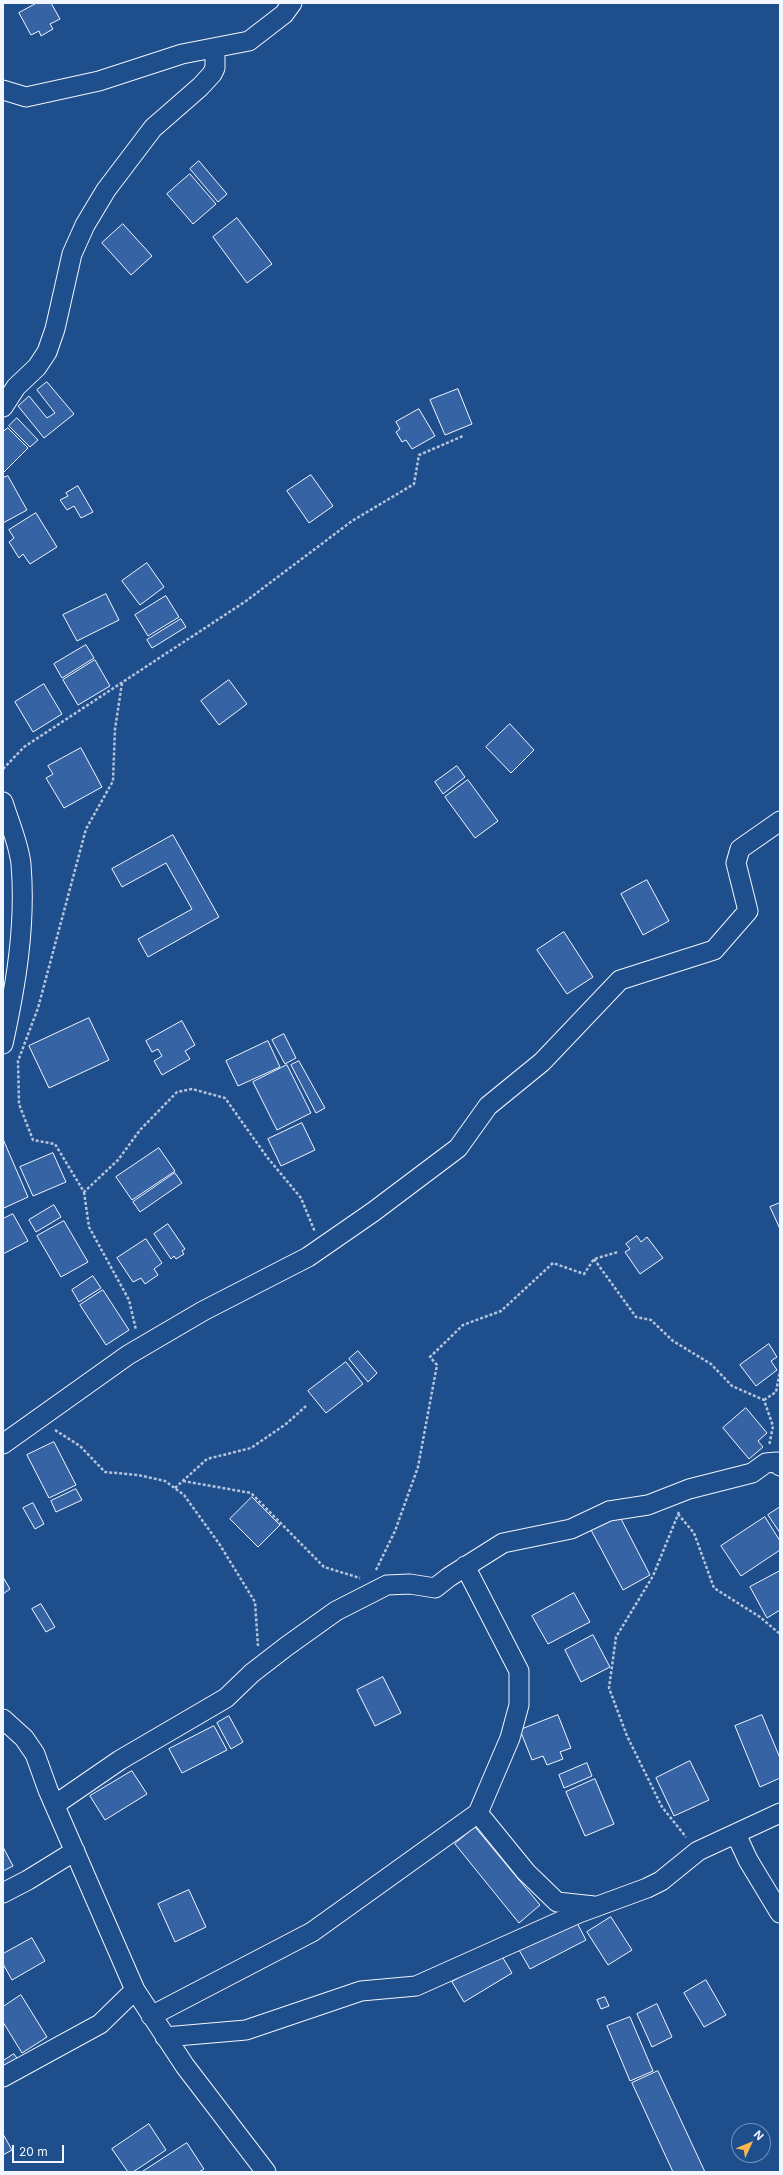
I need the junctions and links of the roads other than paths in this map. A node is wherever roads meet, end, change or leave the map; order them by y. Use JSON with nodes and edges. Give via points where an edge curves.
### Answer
{"nodes":[{"id":1,"x":292,"y":3,"type":"edge"},
{"id":2,"x":215,"y":48,"type":"junction"},
{"id":3,"x":3,"y":90,"type":"edge"},
{"id":4,"x":3,"y":407,"type":"edge"},
{"id":5,"x":3,"y":802,"type":"edge"},
{"id":6,"x":780,"y":821,"type":"edge"},
{"id":7,"x":3,"y":1044,"type":"edge"},
{"id":8,"x":3,"y":1444,"type":"edge"},
{"id":9,"x":773,"y":1465,"type":"edge"},
{"id":10,"x":465,"y":1566,"type":"junction"},
{"id":11,"x":3,"y":1719,"type":"edge"},
{"id":12,"x":56,"y":1804,"type":"junction"},
{"id":13,"x":478,"y":1813,"type":"junction"},
{"id":14,"x":780,"y":1813,"type":"edge"},
{"id":15,"x":736,"y":1834,"type":"junction"},
{"id":16,"x":75,"y":1851,"type":"junction"},
{"id":17,"x":3,"y":1893,"type":"edge"},
{"id":18,"x":597,"y":1906,"type":"junction"},
{"id":19,"x":780,"y":1913,"type":"edge"},
{"id":20,"x":135,"y":1990,"type":"junction"},
{"id":21,"x":151,"y":2016,"type":"junction"},
{"id":22,"x":165,"y":2037,"type":"junction"},
{"id":23,"x":3,"y":2077,"type":"edge"},
{"id":24,"x":266,"y":2172,"type":"edge"}],
"edges":[{"from":1,"to":2,"type":"street","via":[[284,14],[250,41]]},
{"from":2,"to":3,"type":"street","via":[[182,54],[99,81],[26,97]]},
{"from":2,"to":4,"type":"street","via":[[215,68],[212,74],[200,88],[153,128],[106,190],[85,225],[72,254],[55,330],[47,352],[37,367],[16,387]]},
{"from":5,"to":7,"type":"street","via":[[21,863],[21,908],[19,964]]},
{"from":6,"to":8,"type":"street","via":[[740,849],[736,863],[748,911],[714,950],[620,980],[542,1062],[488,1106],[458,1148],[373,1212],[308,1257],[203,1311],[140,1348]]},
{"from":9,"to":10,"type":"street","via":[[689,1489],[648,1505],[608,1511],[572,1529],[503,1543]]},
{"from":10,"to":12,"type":"street","via":[[435,1588],[410,1584],[378,1584],[287,1646],[226,1698],[120,1760]]},
{"from":10,"to":13,"type":"street","via":[[519,1671],[519,1705],[510,1738]]},
{"from":11,"to":12,"type":"street","via":[[24,1738],[35,1754]]},
{"from":12,"to":16,"type":"street"},
{"from":13,"to":18,"type":"street","via":[[526,1872],[557,1902]]},
{"from":13,"to":21,"type":"street","via":[[312,1932]]},
{"from":14,"to":15,"type":"street"},
{"from":15,"to":18,"type":"street","via":[[698,1851],[661,1881]]},
{"from":15,"to":19,"type":"street","via":[[748,1860]]},
{"from":16,"to":17,"type":"street"},
{"from":16,"to":20,"type":"street"},
{"from":18,"to":22,"type":"street","via":[[416,1986],[361,1991],[246,2030]]},
{"from":20,"to":21,"type":"street"},
{"from":20,"to":23,"type":"street","via":[[100,2024]]},
{"from":21,"to":22,"type":"street"},
{"from":22,"to":24,"type":"street"}]}
